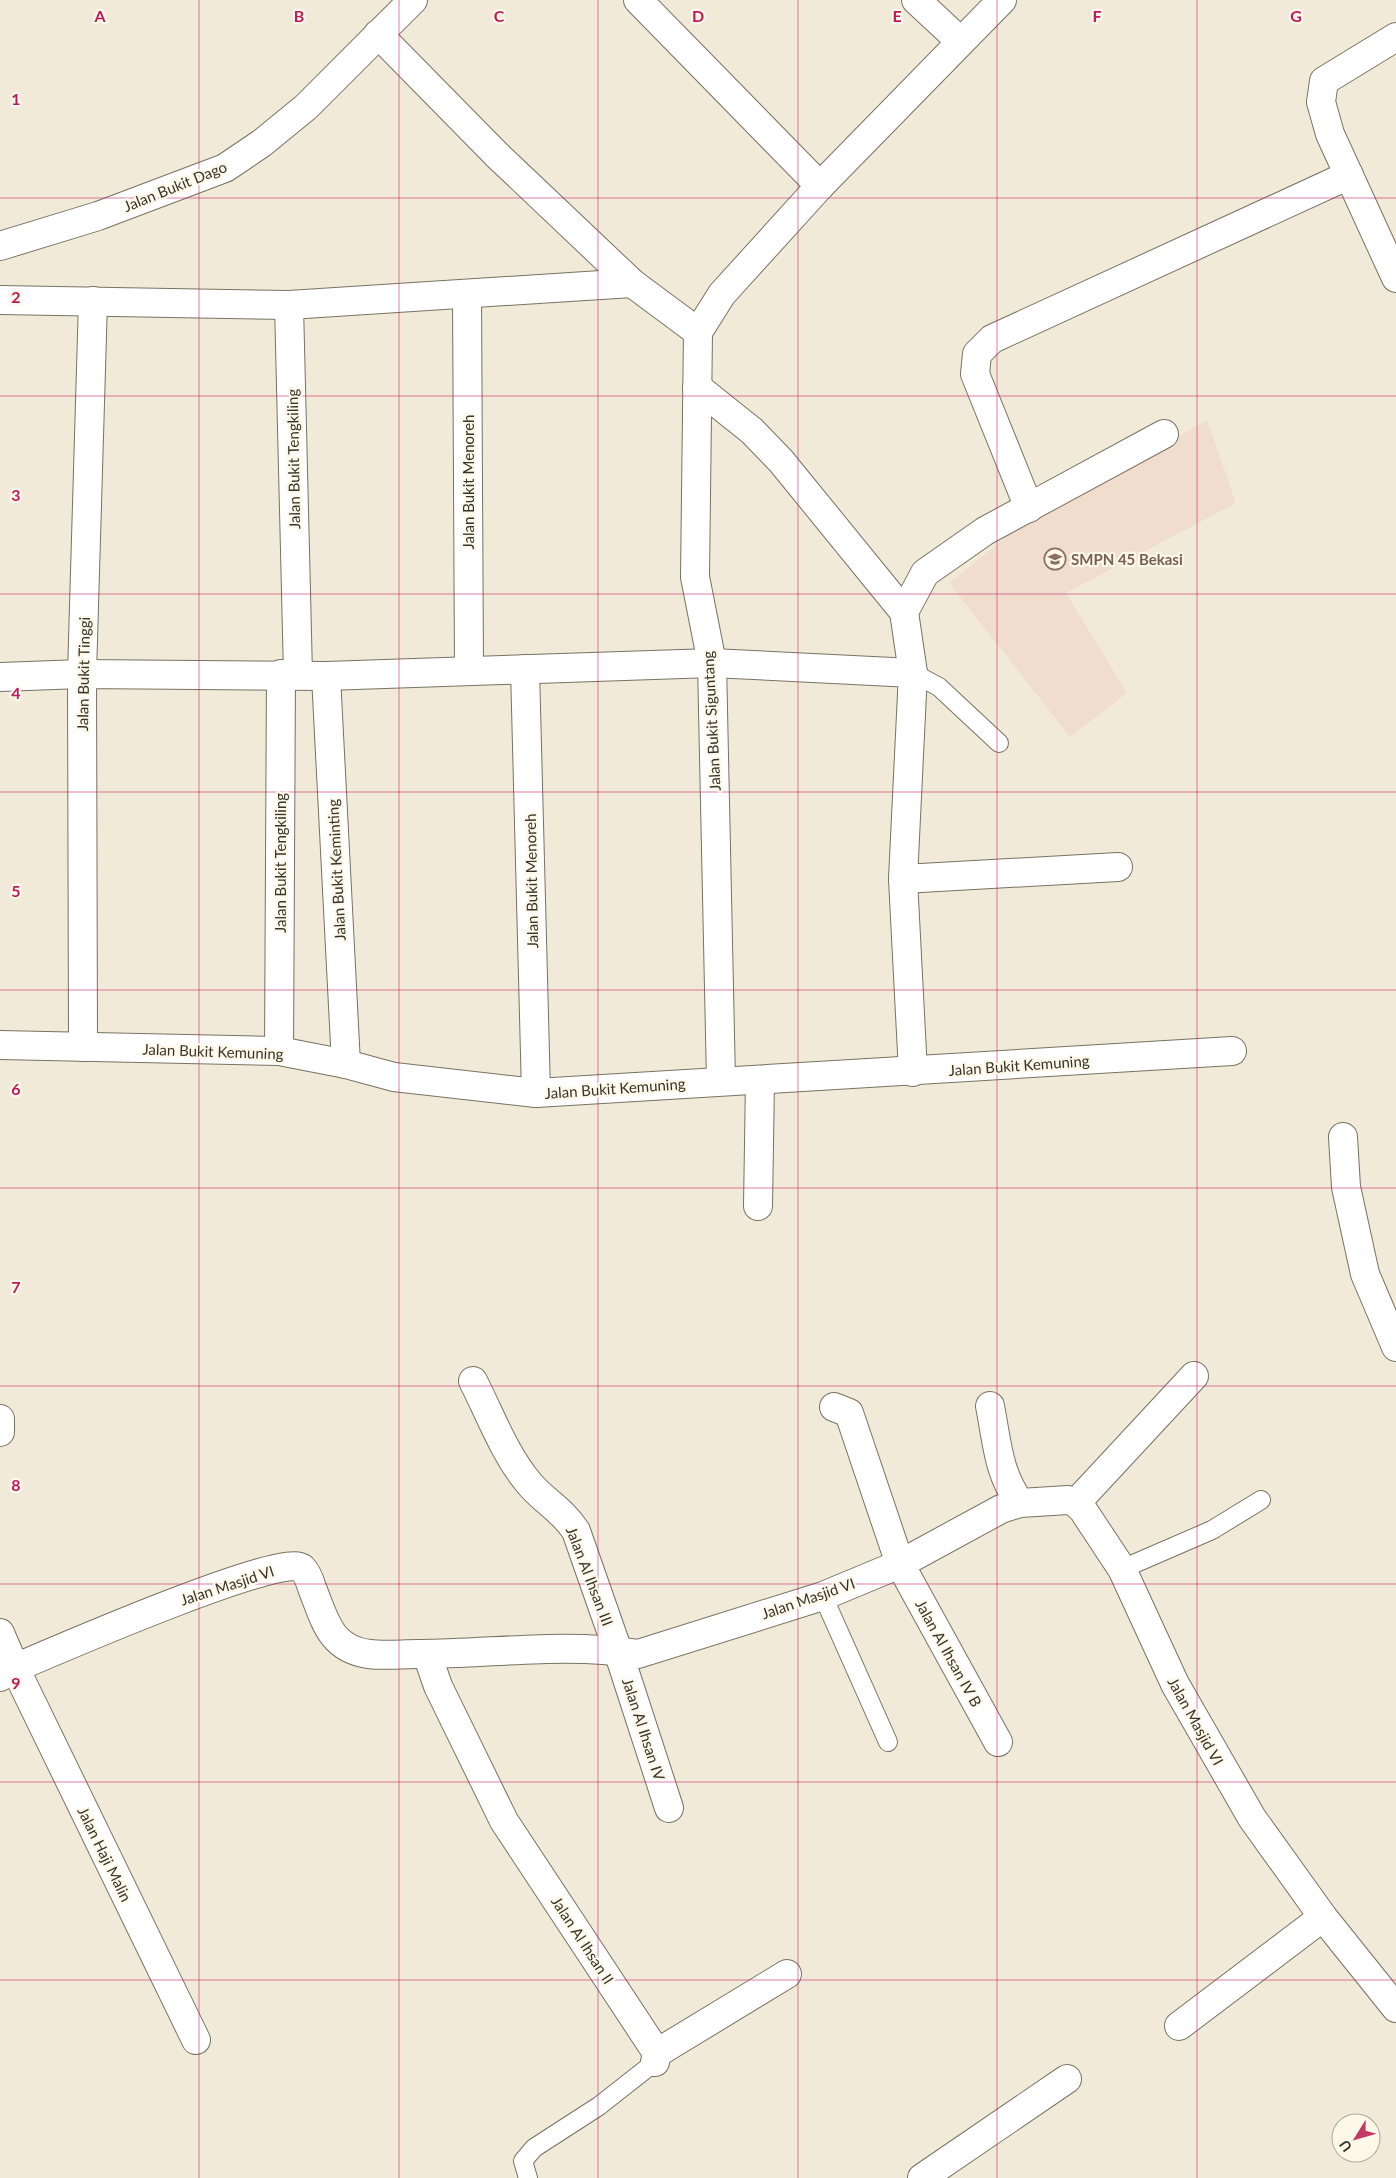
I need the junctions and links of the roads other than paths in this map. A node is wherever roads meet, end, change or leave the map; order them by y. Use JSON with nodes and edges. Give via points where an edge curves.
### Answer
{"nodes":[{"id":1,"x":414,"y":0,"type":"edge"},
{"id":2,"x":638,"y":0,"type":"edge"},
{"id":3,"x":916,"y":0,"type":"edge"},
{"id":4,"x":1002,"y":0,"type":"edge"},
{"id":5,"x":378,"y":34,"type":"junction"},
{"id":6,"x":1396,"y":37,"type":"edge"},
{"id":7,"x":960,"y":41,"type":"junction"},
{"id":8,"x":1349,"y":175,"type":"junction"},
{"id":9,"x":820,"y":186,"type":"junction"},
{"id":10,"x":0,"y":246,"type":"edge"},
{"id":11,"x":1396,"y":278,"type":"edge"},
{"id":12,"x":632,"y":283,"type":"junction"},
{"id":13,"x":467,"y":294,"type":"junction"},
{"id":14,"x":0,"y":300,"type":"edge"},
{"id":15,"x":93,"y":301,"type":"junction"},
{"id":16,"x":289,"y":305,"type":"junction"},
{"id":17,"x":698,"y":332,"type":"junction"},
{"id":18,"x":697,"y":388,"type":"junction"},
{"id":19,"x":1164,"y":434,"type":"dead end"},
{"id":20,"x":1029,"y":508,"type":"junction"},
{"id":21,"x":904,"y":612,"type":"junction"},
{"id":22,"x":712,"y":663,"type":"junction"},
{"id":23,"x":525,"y":669,"type":"junction"},
{"id":24,"x":469,"y":670,"type":"junction"},
{"id":25,"x":913,"y":673,"type":"junction"},
{"id":26,"x":82,"y":674,"type":"junction"},
{"id":27,"x":289,"y":674,"type":"junction"},
{"id":28,"x":326,"y":676,"type":"junction"},
{"id":29,"x":0,"y":677,"type":"edge"},
{"id":30,"x":999,"y":743,"type":"dead end"},
{"id":31,"x":1118,"y":867,"type":"dead end"},
{"id":32,"x":903,"y":879,"type":"junction"},
{"id":33,"x":0,"y":1045,"type":"edge"},
{"id":34,"x":83,"y":1047,"type":"junction"},
{"id":35,"x":1232,"y":1050,"type":"dead end"},
{"id":36,"x":280,"y":1051,"type":"junction"},
{"id":37,"x":346,"y":1064,"type":"junction"},
{"id":38,"x":913,"y":1072,"type":"junction"},
{"id":39,"x":721,"y":1081,"type":"junction"},
{"id":40,"x":760,"y":1081,"type":"junction"},
{"id":41,"x":536,"y":1093,"type":"junction"},
{"id":42,"x":1343,"y":1137,"type":"dead end"},
{"id":43,"x":758,"y":1206,"type":"dead end"},
{"id":44,"x":1396,"y":1346,"type":"edge"},
{"id":45,"x":1194,"y":1376,"type":"dead end"},
{"id":46,"x":473,"y":1381,"type":"dead end"},
{"id":47,"x":990,"y":1406,"type":"dead end"},
{"id":48,"x":834,"y":1407,"type":"dead end"},
{"id":49,"x":0,"y":1419,"type":"edge"},
{"id":50,"x":0,"y":1432,"type":"edge"},
{"id":51,"x":1261,"y":1500,"type":"dead end"},
{"id":52,"x":1020,"y":1503,"type":"junction"},
{"id":53,"x":1076,"y":1503,"type":"junction"},
{"id":54,"x":900,"y":1564,"type":"junction"},
{"id":55,"x":1122,"y":1569,"type":"junction"},
{"id":56,"x":823,"y":1596,"type":"junction"},
{"id":57,"x":0,"y":1634,"type":"edge"},
{"id":58,"x":618,"y":1651,"type":"junction"},
{"id":59,"x":427,"y":1654,"type":"junction"},
{"id":60,"x":7,"y":1672,"type":"edge"},
{"id":61,"x":888,"y":1742,"type":"dead end"},
{"id":62,"x":998,"y":1742,"type":"dead end"},
{"id":63,"x":669,"y":1808,"type":"dead end"},
{"id":64,"x":1323,"y":1917,"type":"junction"},
{"id":65,"x":787,"y":1974,"type":"dead end"},
{"id":66,"x":1396,"y":2008,"type":"edge"},
{"id":67,"x":1179,"y":2026,"type":"dead end"},
{"id":68,"x":196,"y":2040,"type":"dead end"},
{"id":69,"x":656,"y":2058,"type":"junction"},
{"id":70,"x":1068,"y":2079,"type":"dead end"},
{"id":71,"x":528,"y":2178,"type":"edge"},
{"id":72,"x":922,"y":2178,"type":"edge"}],
"edges":[{"from":1,"to":5,"type":"street","name":"Jalan Bukit Dago"},
{"from":2,"to":9,"type":"street"},
{"from":3,"to":7,"type":"street"},
{"from":4,"to":7,"type":"street"},
{"from":5,"to":10,"type":"street","name":"Jalan Bukit Dago","via":[[306,107],[225,168],[98,216]]},
{"from":5,"to":12,"type":"street","via":[[497,155]]},
{"from":6,"to":8,"type":"street","via":[[1324,81],[1320,102],[1330,134]]},
{"from":7,"to":9,"type":"street"},
{"from":8,"to":11,"type":"street"},
{"from":8,"to":20,"type":"street","via":[[992,339],[977,354],[975,374]]},
{"from":9,"to":17,"type":"street","via":[[722,294]]},
{"from":12,"to":13,"type":"street"},
{"from":12,"to":17,"type":"street"},
{"from":13,"to":16,"type":"street"},
{"from":13,"to":24,"type":"street","name":"Jalan Bukit Menoreh"},
{"from":14,"to":15,"type":"street"},
{"from":15,"to":16,"type":"street"},
{"from":15,"to":26,"type":"street","name":"Jalan Bukit Tinggi"},
{"from":16,"to":27,"type":"street","name":"Jalan Bukit Tengkiling"},
{"from":17,"to":18,"type":"street","name":"Jalan Bukit Siguntang"},
{"from":18,"to":21,"type":"street","via":[[752,431],[781,461]]},
{"from":18,"to":22,"type":"street","name":"Jalan Bukit Siguntang","via":[[695,577]]},
{"from":19,"to":20,"type":"street"},
{"from":20,"to":21,"type":"street","via":[[985,531],[925,573]]},
{"from":21,"to":25,"type":"street"},
{"from":22,"to":23,"type":"street"},
{"from":22,"to":25,"type":"street"},
{"from":22,"to":39,"type":"street","name":"Jalan Bukit Siguntang"},
{"from":23,"to":24,"type":"street"},
{"from":23,"to":41,"type":"street","name":"Jalan Bukit Menoreh"},
{"from":24,"to":28,"type":"street"},
{"from":25,"to":30,"type":"lane","via":[[939,687]]},
{"from":25,"to":32,"type":"street"},
{"from":26,"to":27,"type":"street"},
{"from":26,"to":29,"type":"street"},
{"from":26,"to":34,"type":"street","name":"Jalan Bukit Tinggi"},
{"from":27,"to":28,"type":"street"},
{"from":27,"to":36,"type":"street","name":"Jalan Bukit Tengkiling"},
{"from":28,"to":37,"type":"street","name":"Jalan Bukit Keminting"},
{"from":31,"to":32,"type":"street"},
{"from":32,"to":38,"type":"street"},
{"from":33,"to":34,"type":"street","name":"Jalan Bukit Kemuning"},
{"from":34,"to":36,"type":"street","name":"Jalan Bukit Kemuning"},
{"from":35,"to":38,"type":"street","name":"Jalan Bukit Kemuning"},
{"from":36,"to":37,"type":"street","name":"Jalan Bukit Kemuning"},
{"from":37,"to":41,"type":"street","name":"Jalan Bukit Kemuning","via":[[394,1077]]},
{"from":38,"to":40,"type":"street","name":"Jalan Bukit Kemuning"},
{"from":39,"to":40,"type":"street","name":"Jalan Bukit Kemuning"},
{"from":39,"to":41,"type":"street","name":"Jalan Bukit Kemuning"},
{"from":40,"to":43,"type":"street"},
{"from":42,"to":44,"type":"street","via":[[1346,1187],[1365,1274]]},
{"from":45,"to":53,"type":"street"},
{"from":46,"to":58,"type":"street","name":"Jalan Al Ihsan III","via":[[528,1483],[564,1514],[576,1531]]},
{"from":47,"to":52,"type":"street","via":[[1003,1471],[1008,1486]]},
{"from":48,"to":54,"type":"street","name":"Jalan Al Ihsan IV B","via":[[849,1413]]},
{"from":49,"to":50,"type":"street"},
{"from":51,"to":55,"type":"lane","via":[[1212,1530]]},
{"from":52,"to":53,"type":"street","name":"Jalan Masjid VI","via":[[1068,1500]]},
{"from":52,"to":54,"type":"street","name":"Jalan Masjid VI","via":[[1001,1509]]},
{"from":53,"to":55,"type":"street","name":"Jalan Masjid VI"},
{"from":54,"to":56,"type":"street","name":"Jalan Masjid VI"},
{"from":54,"to":62,"type":"street","name":"Jalan Al Ihsan IV B"},
{"from":55,"to":64,"type":"street","name":"Jalan Masjid VI","via":[[1174,1684],[1207,1744],[1252,1818]]},
{"from":56,"to":58,"type":"street","name":"Jalan Masjid VI","via":[[638,1654]]},
{"from":56,"to":61,"type":"lane"},
{"from":57,"to":60,"type":"street","name":"Jalan Haji Malin"},
{"from":58,"to":59,"type":"street","name":"Jalan Masjid VI"},
{"from":58,"to":63,"type":"street","name":"Jalan Al Ihsan IV"},
{"from":59,"to":60,"type":"street","name":"Jalan Masjid VI","via":[[371,1654],[351,1650],[336,1640],[326,1625],[308,1576],[303,1568],[294,1565],[258,1572],[176,1602]]},
{"from":59,"to":69,"type":"street","name":"Jalan Al Ihsan II","via":[[438,1686],[504,1821]]},
{"from":60,"to":68,"type":"street","name":"Jalan Haji Malin"},
{"from":64,"to":66,"type":"street","name":"Jalan Masjid VI"},
{"from":64,"to":67,"type":"street"},
{"from":65,"to":69,"type":"street"},
{"from":69,"to":71,"type":"lane","via":[[598,2106],[534,2148],[523,2161]]},
{"from":70,"to":72,"type":"street"}]}
